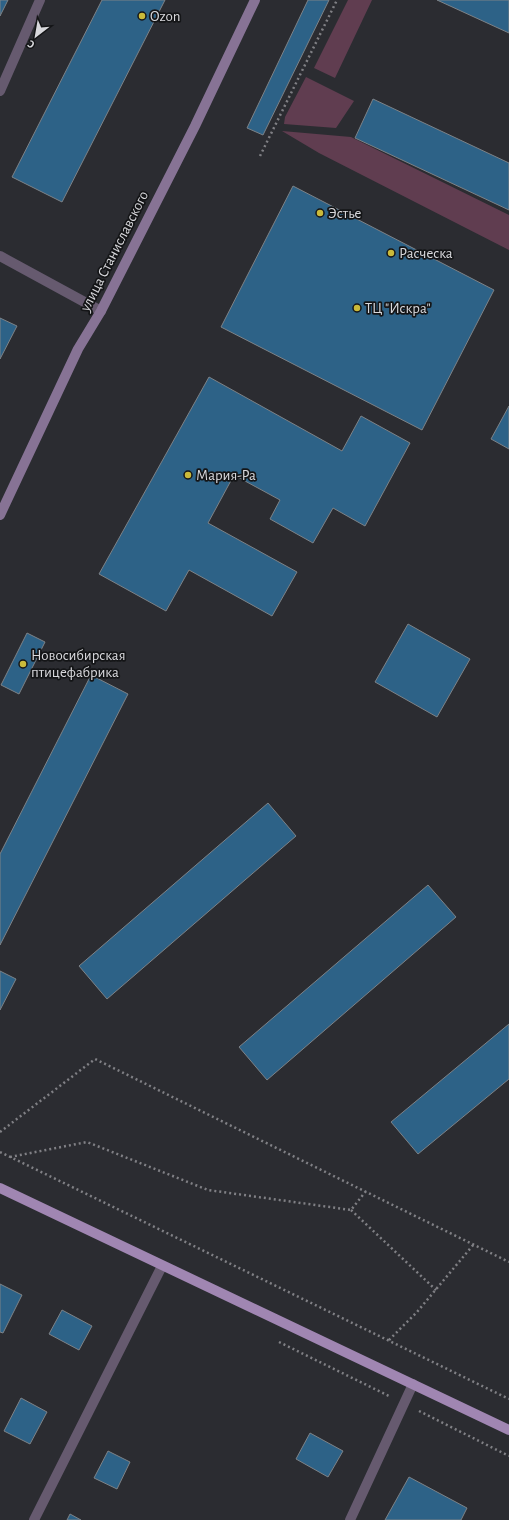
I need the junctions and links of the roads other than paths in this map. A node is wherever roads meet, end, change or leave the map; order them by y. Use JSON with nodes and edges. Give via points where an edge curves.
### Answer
{"nodes":[{"id":1,"x":40,"y":0,"type":"edge"},
{"id":2,"x":255,"y":0,"type":"edge"},
{"id":3,"x":0,"y":91,"type":"edge"},
{"id":4,"x":0,"y":256,"type":"edge"},
{"id":5,"x":101,"y":311,"type":"junction"},
{"id":6,"x":0,"y":515,"type":"edge"},
{"id":7,"x":0,"y":1188,"type":"edge"},
{"id":8,"x":162,"y":1266,"type":"junction"},
{"id":9,"x":414,"y":1384,"type":"junction"},
{"id":10,"x":509,"y":1430,"type":"edge"},
{"id":11,"x":34,"y":1520,"type":"edge"},
{"id":12,"x":350,"y":1520,"type":"edge"}],
"edges":[{"from":1,"to":3,"type":"street"},
{"from":2,"to":5,"type":"street","name":"улица Станиславского","via":[[195,126]]},
{"from":4,"to":5,"type":"street"},
{"from":5,"to":6,"type":"street","name":"улица Станиславского","via":[[78,349]]},
{"from":7,"to":8,"type":"main road"},
{"from":8,"to":9,"type":"main road"},
{"from":8,"to":11,"type":"street"},
{"from":9,"to":10,"type":"main road"},
{"from":9,"to":12,"type":"street"}]}
